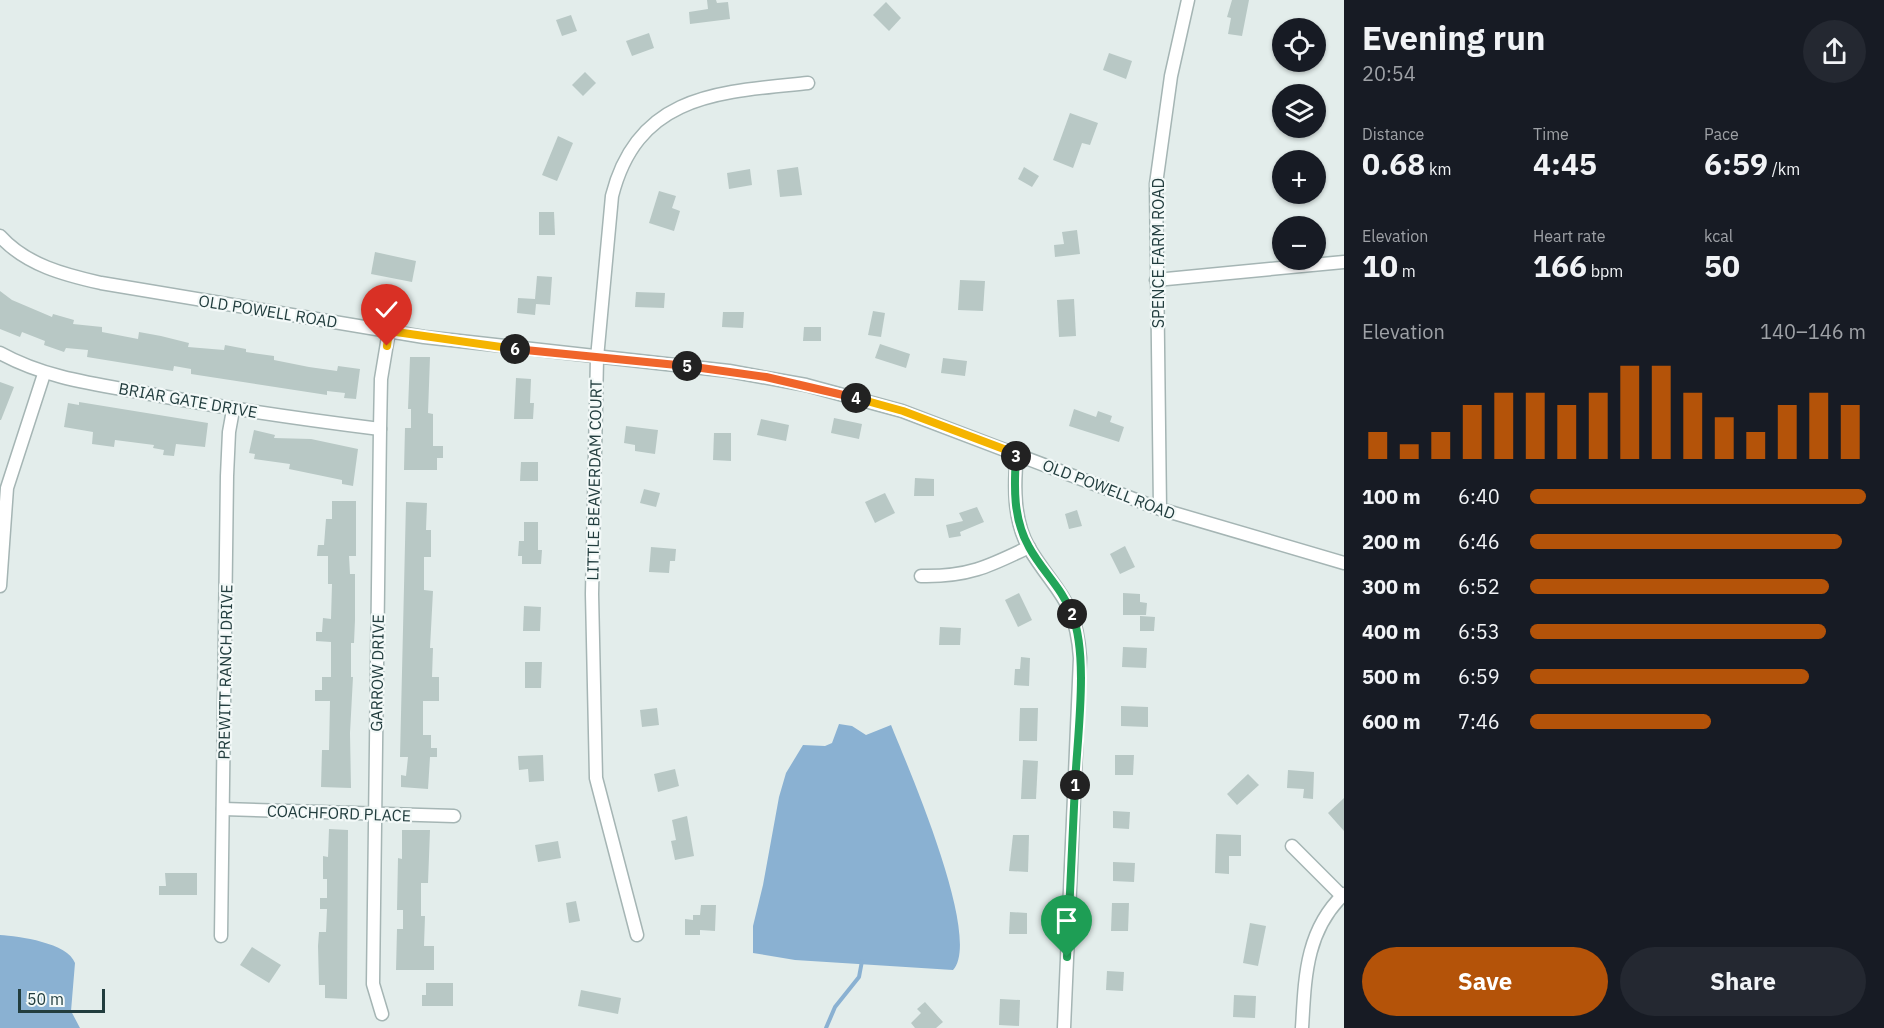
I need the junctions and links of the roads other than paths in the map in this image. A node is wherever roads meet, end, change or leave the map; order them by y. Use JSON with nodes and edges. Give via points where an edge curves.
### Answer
{"nodes":[{"id":1,"x":1188,"y":0,"type":"edge"},
{"id":2,"x":808,"y":83,"type":"dead end"},
{"id":3,"x":0,"y":236,"type":"edge"},
{"id":4,"x":1344,"y":262,"type":"edge"},
{"id":5,"x":1156,"y":280,"type":"junction"},
{"id":6,"x":389,"y":331,"type":"junction"},
{"id":7,"x":0,"y":353,"type":"edge"},
{"id":8,"x":597,"y":358,"type":"junction"},
{"id":9,"x":44,"y":374,"type":"junction"},
{"id":10,"x":233,"y":410,"type":"junction"},
{"id":11,"x":380,"y":429,"type":"junction"},
{"id":12,"x":1017,"y":454,"type":"junction"},
{"id":13,"x":1160,"y":509,"type":"junction"},
{"id":14,"x":1029,"y":547,"type":"junction"},
{"id":15,"x":1344,"y":563,"type":"edge"},
{"id":16,"x":921,"y":576,"type":"dead end"},
{"id":17,"x":0,"y":586,"type":"edge"},
{"id":18,"x":223,"y":809,"type":"junction"},
{"id":19,"x":376,"y":814,"type":"junction"},
{"id":20,"x":454,"y":816,"type":"dead end"},
{"id":21,"x":1292,"y":846,"type":"dead end"},
{"id":22,"x":1343,"y":895,"type":"edge"},
{"id":23,"x":637,"y":935,"type":"dead end"},
{"id":24,"x":220,"y":936,"type":"dead end"},
{"id":25,"x":382,"y":1014,"type":"dead end"},
{"id":26,"x":1064,"y":1028,"type":"edge"},
{"id":27,"x":1302,"y":1028,"type":"edge"}],
"edges":[{"from":1,"to":5,"type":"street","name":"SPENCE FARM ROAD","via":[[1156,184]]},
{"from":2,"to":8,"type":"street","name":"LITTLE BEAVERDAM COURT","via":[[704,97],[682,104],[648,130],[631,151],[617,174],[612,196]]},
{"from":3,"to":6,"type":"street","name":"OLD POWELL ROAD","via":[[33,261],[72,276]]},
{"from":4,"to":5,"type":"street"},
{"from":5,"to":13,"type":"street","name":"SPENCE FARM ROAD"},
{"from":6,"to":8,"type":"street","name":"OLD POWELL ROAD"},
{"from":6,"to":11,"type":"street","name":"GARROW DRIVE","via":[[381,379]]},
{"from":7,"to":9,"type":"street","name":"BRIAR GATE DRIVE"},
{"from":8,"to":12,"type":"street","name":"OLD POWELL ROAD","via":[[729,371],[806,385],[903,411]]},
{"from":8,"to":23,"type":"street","name":"LITTLE BEAVERDAM COURT","via":[[592,594],[596,778]]},
{"from":9,"to":10,"type":"street","name":"BRIAR GATE DRIVE"},
{"from":9,"to":17,"type":"street","via":[[7,488]]},
{"from":10,"to":11,"type":"street","name":"BRIAR GATE DRIVE"},
{"from":10,"to":18,"type":"street","name":"PREWITT RANCH DRIVE","via":[[227,476]]},
{"from":11,"to":19,"type":"street","name":"GARROW DRIVE"},
{"from":12,"to":13,"type":"street","name":"OLD POWELL ROAD"},
{"from":12,"to":14,"type":"street","via":[[1016,502]]},
{"from":13,"to":15,"type":"street","name":"OLD POWELL ROAD"},
{"from":14,"to":16,"type":"street","via":[[981,570],[949,577]]},
{"from":14,"to":26,"type":"street","via":[[1066,598],[1079,641]]},
{"from":18,"to":19,"type":"street","name":"COACHFORD PLACE"},
{"from":18,"to":24,"type":"street","name":"PREWITT RANCH DRIVE"},
{"from":19,"to":20,"type":"street","name":"COACHFORD PLACE"},
{"from":19,"to":25,"type":"street","name":"GARROW DRIVE","via":[[373,984]]},
{"from":21,"to":22,"type":"street"},
{"from":22,"to":27,"type":"street","via":[[1320,925],[1308,954]]}]}
